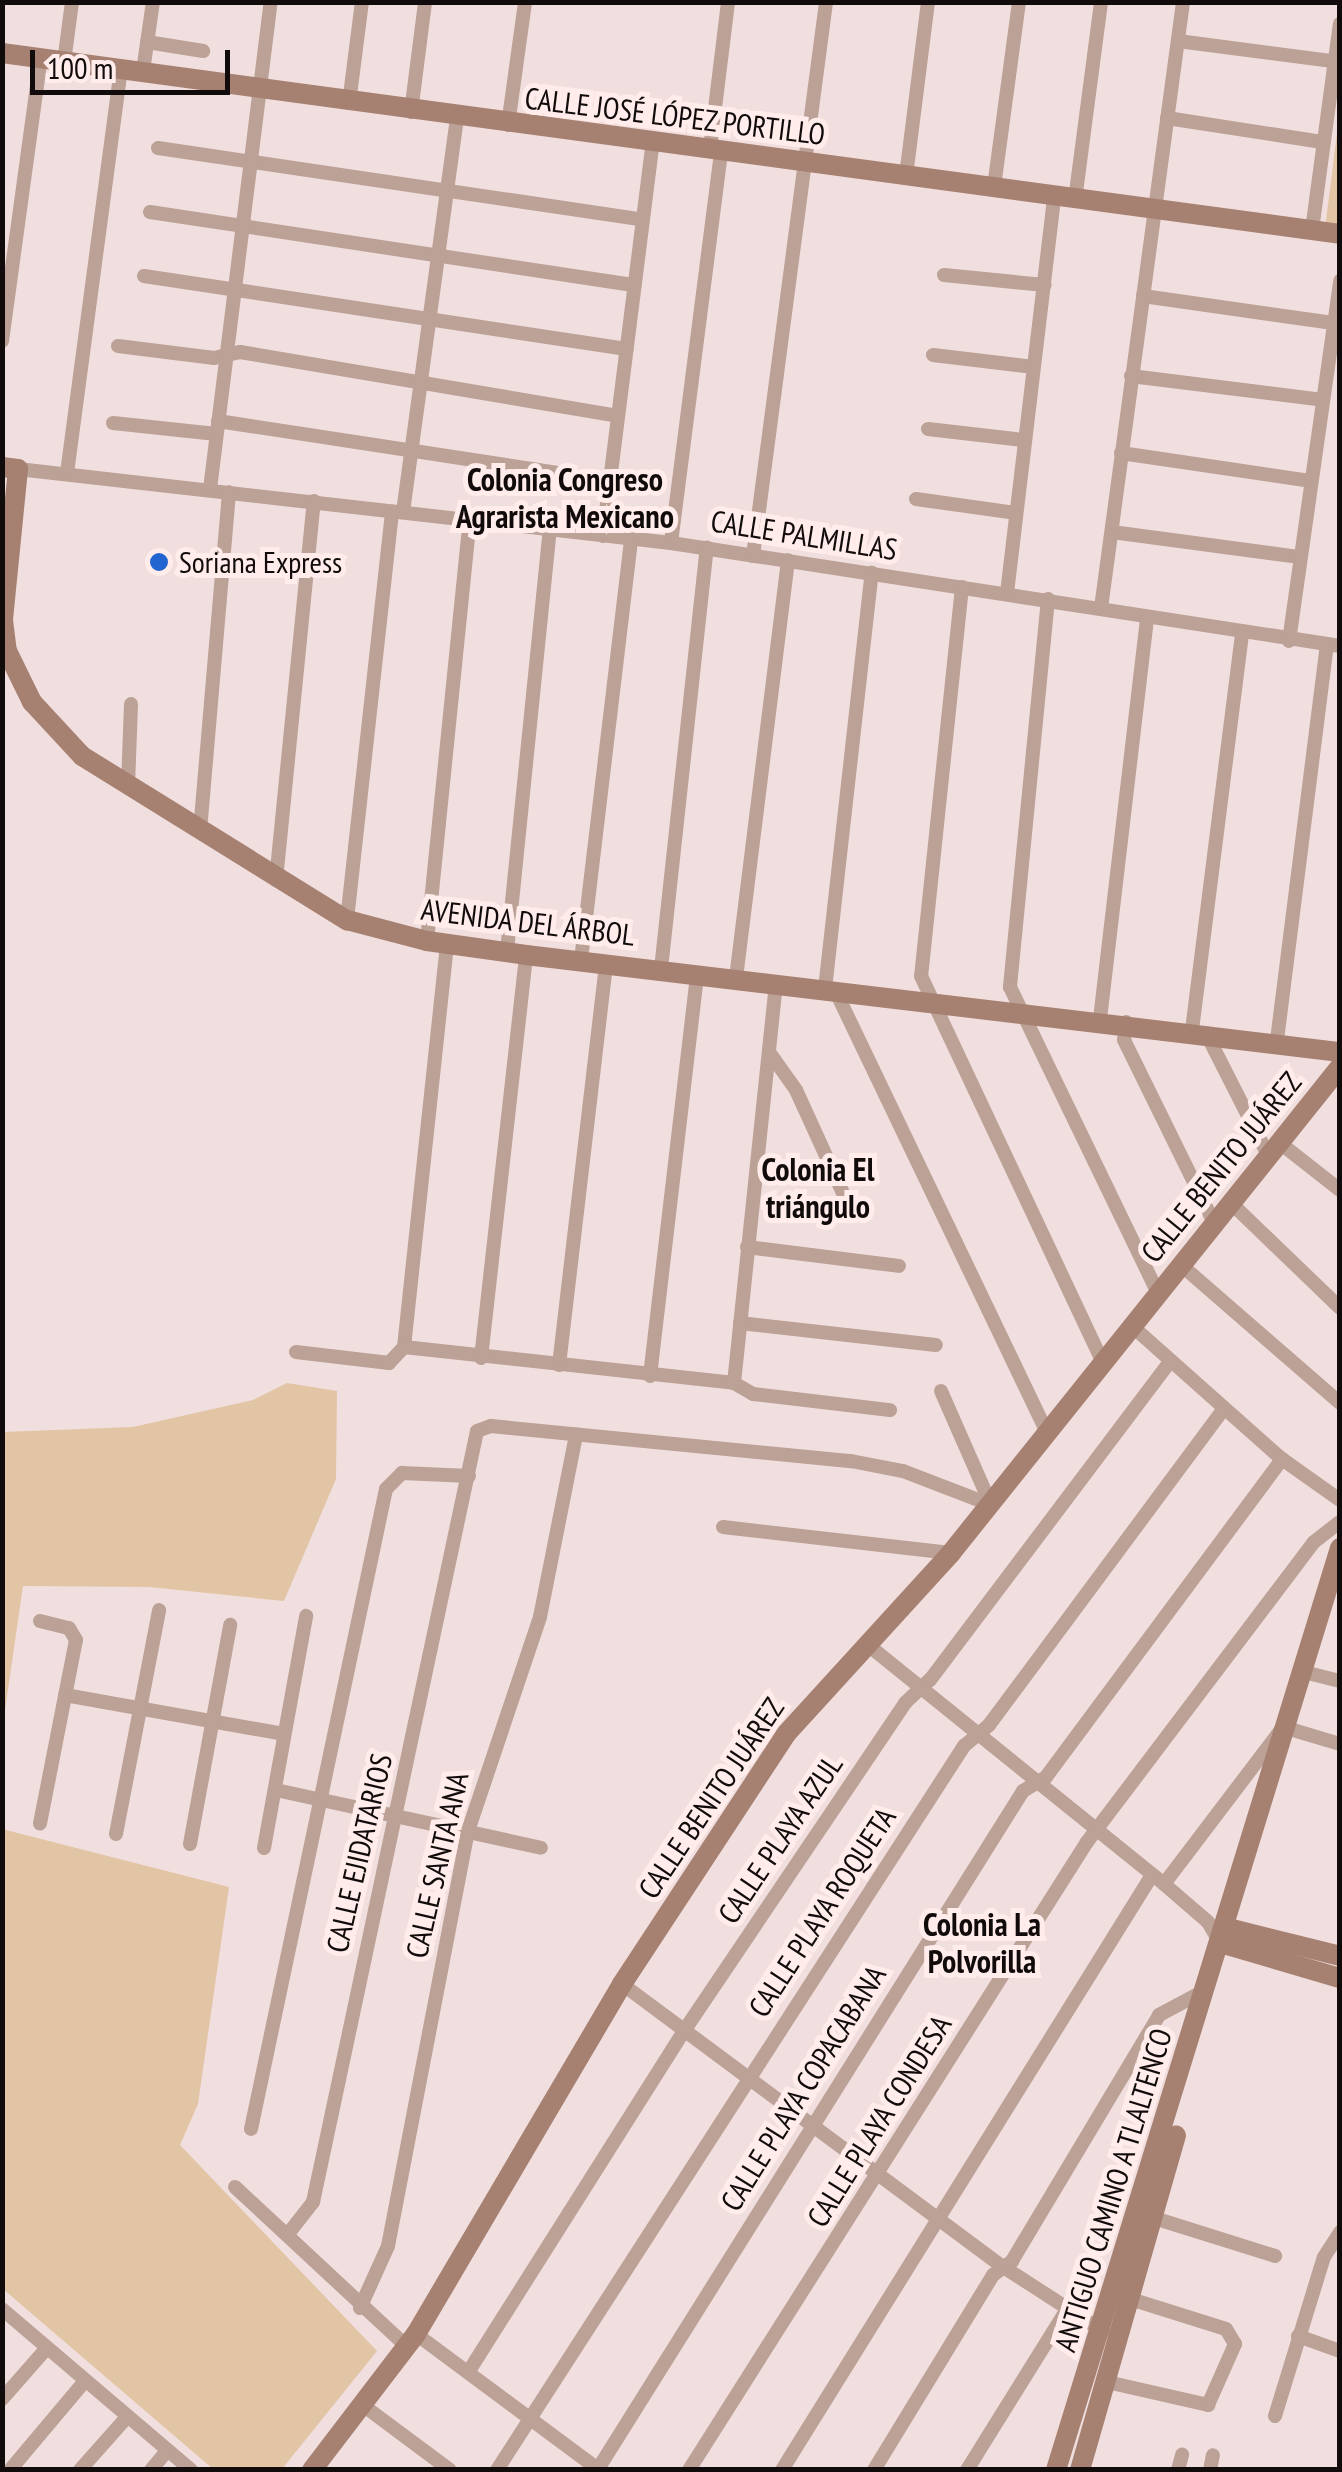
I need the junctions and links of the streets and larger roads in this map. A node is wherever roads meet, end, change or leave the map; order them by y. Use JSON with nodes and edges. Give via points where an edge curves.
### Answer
{"nodes":[{"id":1,"x":72,"y":2,"type":"edge"},
{"id":2,"x":153,"y":2,"type":"edge"},
{"id":3,"x":271,"y":2,"type":"edge"},
{"id":4,"x":362,"y":2,"type":"edge"},
{"id":5,"x":425,"y":2,"type":"edge"},
{"id":6,"x":525,"y":2,"type":"edge"},
{"id":7,"x":728,"y":2,"type":"edge"},
{"id":8,"x":826,"y":2,"type":"edge"},
{"id":9,"x":928,"y":2,"type":"edge"},
{"id":10,"x":1019,"y":2,"type":"edge"},
{"id":11,"x":1100,"y":2,"type":"edge"},
{"id":12,"x":1183,"y":2,"type":"edge"},
{"id":13,"x":1340,"y":24,"type":"edge"},
{"id":14,"x":1178,"y":40,"type":"junction"},
{"id":15,"x":148,"y":42,"type":"junction"},
{"id":16,"x":203,"y":51,"type":"dead end"},
{"id":17,"x":2,"y":53,"type":"edge"},
{"id":18,"x":41,"y":58,"type":"junction"},
{"id":19,"x":1334,"y":61,"type":"junction"},
{"id":20,"x":64,"y":62,"type":"junction"},
{"id":21,"x":120,"y":69,"type":"junction"},
{"id":22,"x":144,"y":71,"type":"junction"},
{"id":23,"x":260,"y":90,"type":"junction"},
{"id":24,"x":348,"y":103,"type":"junction"},
{"id":25,"x":411,"y":112,"type":"junction"},
{"id":26,"x":457,"y":118,"type":"junction"},
{"id":27,"x":1167,"y":118,"type":"junction"},
{"id":28,"x":508,"y":125,"type":"junction"},
{"id":29,"x":653,"y":142,"type":"junction"},
{"id":30,"x":1322,"y":142,"type":"junction"},
{"id":31,"x":158,"y":148,"type":"dead end"},
{"id":32,"x":715,"y":150,"type":"junction"},
{"id":33,"x":249,"y":160,"type":"junction"},
{"id":34,"x":804,"y":163,"type":"junction"},
{"id":35,"x":906,"y":176,"type":"junction"},
{"id":36,"x":994,"y":187,"type":"junction"},
{"id":37,"x":448,"y":194,"type":"junction"},
{"id":38,"x":1064,"y":198,"type":"junction"},
{"id":39,"x":1152,"y":211,"type":"junction"},
{"id":40,"x":150,"y":212,"type":"dead end"},
{"id":41,"x":643,"y":220,"type":"junction"},
{"id":42,"x":239,"y":225,"type":"junction"},
{"id":43,"x":1312,"y":230,"type":"junction"},
{"id":44,"x":1340,"y":234,"type":"edge"},
{"id":45,"x":440,"y":258,"type":"junction"},
{"id":46,"x":7,"y":263,"type":"edge"},
{"id":47,"x":944,"y":275,"type":"dead end"},
{"id":48,"x":144,"y":276,"type":"dead end"},
{"id":49,"x":1340,"y":281,"type":"edge"},
{"id":50,"x":1045,"y":285,"type":"junction"},
{"id":51,"x":635,"y":286,"type":"junction"},
{"id":52,"x":234,"y":288,"type":"junction"},
{"id":53,"x":1144,"y":296,"type":"junction"},
{"id":54,"x":430,"y":318,"type":"junction"},
{"id":55,"x":1333,"y":323,"type":"junction"},
{"id":56,"x":3,"y":332,"type":"edge"},
{"id":57,"x":2,"y":341,"type":"edge"},
{"id":58,"x":118,"y":346,"type":"dead end"},
{"id":59,"x":627,"y":349,"type":"junction"},
{"id":60,"x":226,"y":355,"type":"junction"},
{"id":61,"x":932,"y":355,"type":"dead end"},
{"id":62,"x":1032,"y":367,"type":"junction"},
{"id":63,"x":1131,"y":376,"type":"junction"},
{"id":64,"x":421,"y":386,"type":"junction"},
{"id":65,"x":1323,"y":400,"type":"junction"},
{"id":66,"x":618,"y":416,"type":"junction"},
{"id":67,"x":113,"y":423,"type":"dead end"},
{"id":68,"x":217,"y":428,"type":"junction"},
{"id":69,"x":928,"y":429,"type":"dead end"},
{"id":70,"x":1023,"y":440,"type":"junction"},
{"id":71,"x":412,"y":449,"type":"junction"},
{"id":72,"x":1121,"y":453,"type":"junction"},
{"id":73,"x":10,"y":468,"type":"edge"},
{"id":74,"x":67,"y":472,"type":"junction"},
{"id":75,"x":610,"y":481,"type":"junction"},
{"id":76,"x":1310,"y":481,"type":"junction"},
{"id":77,"x":210,"y":490,"type":"junction"},
{"id":78,"x":229,"y":492,"type":"junction"},
{"id":79,"x":916,"y":499,"type":"dead end"},
{"id":80,"x":314,"y":501,"type":"junction"},
{"id":81,"x":397,"y":512,"type":"junction"},
{"id":82,"x":1015,"y":513,"type":"junction"},
{"id":83,"x":470,"y":521,"type":"junction"},
{"id":84,"x":550,"y":530,"type":"junction"},
{"id":85,"x":1112,"y":532,"type":"junction"},
{"id":86,"x":603,"y":536,"type":"junction"},
{"id":87,"x":631,"y":538,"type":"junction"},
{"id":88,"x":672,"y":543,"type":"junction"},
{"id":89,"x":707,"y":548,"type":"junction"},
{"id":90,"x":753,"y":556,"type":"junction"},
{"id":91,"x":1300,"y":557,"type":"junction"},
{"id":92,"x":788,"y":560,"type":"junction"},
{"id":93,"x":872,"y":573,"type":"junction"},
{"id":94,"x":962,"y":587,"type":"junction"},
{"id":95,"x":1007,"y":594,"type":"junction"},
{"id":96,"x":1048,"y":599,"type":"junction"},
{"id":97,"x":1101,"y":608,"type":"junction"},
{"id":98,"x":1147,"y":618,"type":"junction"},
{"id":99,"x":1242,"y":632,"type":"junction"},
{"id":100,"x":1290,"y":641,"type":"junction"},
{"id":101,"x":1333,"y":646,"type":"edge"},
{"id":102,"x":132,"y":704,"type":"dead end"},
{"id":103,"x":128,"y":786,"type":"junction"},
{"id":104,"x":200,"y":831,"type":"junction"},
{"id":105,"x":276,"y":880,"type":"junction"},
{"id":106,"x":348,"y":920,"type":"junction"},
{"id":107,"x":437,"y":942,"type":"junction"},
{"id":108,"x":517,"y":953,"type":"junction"},
{"id":109,"x":581,"y":960,"type":"junction"},
{"id":110,"x":606,"y":964,"type":"junction"},
{"id":111,"x":661,"y":969,"type":"junction"},
{"id":112,"x":698,"y":974,"type":"junction"},
{"id":113,"x":736,"y":978,"type":"junction"},
{"id":114,"x":776,"y":984,"type":"junction"},
{"id":115,"x":830,"y":990,"type":"junction"},
{"id":116,"x":928,"y":1000,"type":"junction"},
{"id":117,"x":1018,"y":1011,"type":"junction"},
{"id":118,"x":1100,"y":1019,"type":"junction"},
{"id":119,"x":1126,"y":1022,"type":"junction"},
{"id":120,"x":1199,"y":1031,"type":"junction"},
{"id":121,"x":1277,"y":1040,"type":"junction"},
{"id":122,"x":770,"y":1052,"type":"junction"},
{"id":123,"x":1340,"y":1052,"type":"edge"},
{"id":124,"x":1338,"y":1072,"type":"edge"},
{"id":125,"x":1274,"y":1149,"type":"junction"},
{"id":126,"x":1340,"y":1190,"type":"edge"},
{"id":127,"x":1230,"y":1202,"type":"junction"},
{"id":128,"x":853,"y":1214,"type":"dead end"},
{"id":129,"x":1213,"y":1221,"type":"junction"},
{"id":130,"x":747,"y":1247,"type":"junction"},
{"id":131,"x":1180,"y":1264,"type":"junction"},
{"id":132,"x":900,"y":1266,"type":"dead end"},
{"id":133,"x":1158,"y":1292,"type":"junction"},
{"id":134,"x":1340,"y":1308,"type":"edge"},
{"id":135,"x":740,"y":1323,"type":"junction"},
{"id":136,"x":1132,"y":1326,"type":"junction"},
{"id":137,"x":936,"y":1345,"type":"dead end"},
{"id":138,"x":404,"y":1347,"type":"junction"},
{"id":139,"x":296,"y":1352,"type":"dead end"},
{"id":140,"x":481,"y":1358,"type":"junction"},
{"id":141,"x":1170,"y":1361,"type":"junction"},
{"id":142,"x":1103,"y":1362,"type":"junction"},
{"id":143,"x":559,"y":1365,"type":"junction"},
{"id":144,"x":650,"y":1376,"type":"junction"},
{"id":145,"x":734,"y":1383,"type":"junction"},
{"id":146,"x":941,"y":1391,"type":"dead end"},
{"id":147,"x":1340,"y":1404,"type":"edge"},
{"id":148,"x":1224,"y":1408,"type":"junction"},
{"id":149,"x":890,"y":1410,"type":"dead end"},
{"id":150,"x":1048,"y":1434,"type":"junction"},
{"id":151,"x":576,"y":1435,"type":"junction"},
{"id":152,"x":1282,"y":1459,"type":"junction"},
{"id":153,"x":470,"y":1476,"type":"junction"},
{"id":154,"x":1340,"y":1500,"type":"edge"},
{"id":155,"x":991,"y":1505,"type":"junction"},
{"id":156,"x":1340,"y":1522,"type":"edge"},
{"id":157,"x":722,"y":1528,"type":"dead end"},
{"id":158,"x":1340,"y":1548,"type":"edge"},
{"id":159,"x":951,"y":1554,"type":"junction"},
{"id":160,"x":1333,"y":1594,"type":"edge"},
{"id":161,"x":159,"y":1610,"type":"dead end"},
{"id":162,"x":306,"y":1616,"type":"dead end"},
{"id":163,"x":40,"y":1620,"type":"dead end"},
{"id":164,"x":230,"y":1625,"type":"dead end"},
{"id":165,"x":868,"y":1645,"type":"junction"},
{"id":166,"x":1300,"y":1670,"type":"junction"},
{"id":167,"x":1340,"y":1681,"type":"edge"},
{"id":168,"x":919,"y":1690,"type":"junction"},
{"id":169,"x":65,"y":1696,"type":"junction"},
{"id":170,"x":137,"y":1707,"type":"junction"},
{"id":171,"x":214,"y":1722,"type":"junction"},
{"id":172,"x":1283,"y":1727,"type":"junction"},
{"id":173,"x":284,"y":1734,"type":"junction"},
{"id":174,"x":974,"y":1734,"type":"junction"},
{"id":175,"x":1340,"y":1744,"type":"edge"},
{"id":176,"x":1034,"y":1783,"type":"junction"},
{"id":177,"x":276,"y":1790,"type":"junction"},
{"id":178,"x":319,"y":1801,"type":"junction"},
{"id":179,"x":394,"y":1819,"type":"junction"},
{"id":180,"x":40,"y":1823,"type":"dead end"},
{"id":181,"x":1095,"y":1831,"type":"junction"},
{"id":182,"x":116,"y":1834,"type":"dead end"},
{"id":183,"x":467,"y":1834,"type":"junction"},
{"id":184,"x":190,"y":1844,"type":"dead end"},
{"id":185,"x":264,"y":1848,"type":"dead end"},
{"id":186,"x":541,"y":1848,"type":"dead end"},
{"id":187,"x":1158,"y":1880,"type":"junction"},
{"id":188,"x":1223,"y":1934,"type":"junction"},
{"id":189,"x":1340,"y":1956,"type":"edge"},
{"id":190,"x":1340,"y":1978,"type":"edge"},
{"id":191,"x":622,"y":1984,"type":"junction"},
{"id":192,"x":1204,"y":1992,"type":"junction"},
{"id":193,"x":686,"y":2028,"type":"junction"},
{"id":194,"x":1188,"y":2071,"type":"junction"},
{"id":195,"x":748,"y":2076,"type":"junction"},
{"id":196,"x":811,"y":2125,"type":"junction"},
{"id":197,"x":250,"y":2130,"type":"dead end"},
{"id":198,"x":878,"y":2175,"type":"junction"},
{"id":199,"x":235,"y":2187,"type":"dead end"},
{"id":200,"x":1154,"y":2189,"type":"junction"},
{"id":201,"x":1154,"y":2218,"type":"junction"},
{"id":202,"x":938,"y":2219,"type":"junction"},
{"id":203,"x":1340,"y":2232,"type":"edge"},
{"id":204,"x":288,"y":2234,"type":"junction"},
{"id":205,"x":1275,"y":2256,"type":"dead end"},
{"id":206,"x":1002,"y":2266,"type":"junction"},
{"id":207,"x":1130,"y":2299,"type":"junction"},
{"id":208,"x":360,"y":2308,"type":"junction"},
{"id":209,"x":1066,"y":2310,"type":"junction"},
{"id":210,"x":4,"y":2313,"type":"edge"},
{"id":211,"x":1111,"y":2335,"type":"junction"},
{"id":212,"x":1298,"y":2336,"type":"junction"},
{"id":213,"x":412,"y":2340,"type":"junction"},
{"id":214,"x":47,"y":2348,"type":"junction"},
{"id":215,"x":1340,"y":2350,"type":"edge"},
{"id":216,"x":469,"y":2371,"type":"junction"},
{"id":217,"x":84,"y":2382,"type":"junction"},
{"id":218,"x":1107,"y":2382,"type":"junction"},
{"id":219,"x":2,"y":2400,"type":"edge"},
{"id":220,"x":364,"y":2406,"type":"junction"},
{"id":221,"x":127,"y":2416,"type":"junction"},
{"id":222,"x":531,"y":2416,"type":"junction"},
{"id":223,"x":1275,"y":2416,"type":"dead end"},
{"id":224,"x":167,"y":2451,"type":"junction"},
{"id":225,"x":599,"y":2469,"type":"edge"},
{"id":226,"x":10,"y":2470,"type":"edge"},
{"id":227,"x":80,"y":2470,"type":"edge"},
{"id":228,"x":151,"y":2470,"type":"edge"},
{"id":229,"x":191,"y":2470,"type":"edge"},
{"id":230,"x":312,"y":2470,"type":"edge"},
{"id":231,"x":450,"y":2470,"type":"edge"},
{"id":232,"x":497,"y":2470,"type":"edge"},
{"id":233,"x":689,"y":2470,"type":"edge"},
{"id":234,"x":782,"y":2470,"type":"edge"},
{"id":235,"x":874,"y":2470,"type":"edge"},
{"id":236,"x":968,"y":2470,"type":"edge"},
{"id":237,"x":1056,"y":2470,"type":"edge"},
{"id":238,"x":1080,"y":2470,"type":"edge"}],
"edges":[{"from":1,"to":20,"type":"street"},
{"from":2,"to":15,"type":"street"},
{"from":3,"to":23,"type":"street"},
{"from":4,"to":24,"type":"street"},
{"from":5,"to":25,"type":"street"},
{"from":6,"to":28,"type":"street"},
{"from":7,"to":32,"type":"street"},
{"from":8,"to":34,"type":"street"},
{"from":9,"to":35,"type":"street"},
{"from":10,"to":36,"type":"street"},
{"from":11,"to":38,"type":"street"},
{"from":12,"to":14,"type":"street"},
{"from":13,"to":19,"type":"street"},
{"from":14,"to":19,"type":"street"},
{"from":14,"to":27,"type":"street"},
{"from":15,"to":16,"type":"street"},
{"from":15,"to":22,"type":"street"},
{"from":17,"to":18,"type":"street","name":"CALLE JOSÉ LÓPEZ PORTILLO"},
{"from":18,"to":20,"type":"street","name":"CALLE JOSÉ LÓPEZ PORTILLO"},
{"from":18,"to":46,"type":"street"},
{"from":19,"to":30,"type":"street"},
{"from":20,"to":21,"type":"street","name":"CALLE JOSÉ LÓPEZ PORTILLO"},
{"from":21,"to":22,"type":"street","name":"CALLE JOSÉ LÓPEZ PORTILLO"},
{"from":21,"to":74,"type":"street"},
{"from":22,"to":23,"type":"street","name":"CALLE JOSÉ LÓPEZ PORTILLO"},
{"from":23,"to":24,"type":"street","name":"CALLE JOSÉ LÓPEZ PORTILLO"},
{"from":23,"to":33,"type":"street"},
{"from":24,"to":25,"type":"street","name":"CALLE JOSÉ LÓPEZ PORTILLO"},
{"from":25,"to":26,"type":"street","name":"CALLE JOSÉ LÓPEZ PORTILLO"},
{"from":26,"to":28,"type":"street","name":"CALLE JOSÉ LÓPEZ PORTILLO"},
{"from":26,"to":37,"type":"street"},
{"from":27,"to":30,"type":"street"},
{"from":27,"to":39,"type":"street"},
{"from":28,"to":29,"type":"street","name":"CALLE JOSÉ LÓPEZ PORTILLO"},
{"from":29,"to":32,"type":"street","name":"CALLE JOSÉ LÓPEZ PORTILLO"},
{"from":29,"to":41,"type":"street"},
{"from":30,"to":43,"type":"street"},
{"from":31,"to":33,"type":"street"},
{"from":32,"to":34,"type":"street","name":"CALLE JOSÉ LÓPEZ PORTILLO"},
{"from":32,"to":88,"type":"street"},
{"from":33,"to":37,"type":"street"},
{"from":33,"to":42,"type":"street"},
{"from":34,"to":35,"type":"street","name":"CALLE JOSÉ LÓPEZ PORTILLO"},
{"from":34,"to":90,"type":"street"},
{"from":35,"to":36,"type":"street","name":"CALLE JOSÉ LÓPEZ PORTILLO"},
{"from":36,"to":38,"type":"street","name":"CALLE JOSÉ LÓPEZ PORTILLO"},
{"from":37,"to":41,"type":"street"},
{"from":37,"to":45,"type":"street"},
{"from":38,"to":39,"type":"street","name":"CALLE JOSÉ LÓPEZ PORTILLO"},
{"from":38,"to":50,"type":"street"},
{"from":39,"to":43,"type":"street","name":"CALLE JOSÉ LÓPEZ PORTILLO"},
{"from":39,"to":53,"type":"street"},
{"from":40,"to":42,"type":"street"},
{"from":41,"to":51,"type":"street"},
{"from":42,"to":45,"type":"street"},
{"from":42,"to":52,"type":"street"},
{"from":43,"to":44,"type":"street","name":"CALLE JOSÉ LÓPEZ PORTILLO"},
{"from":45,"to":51,"type":"street"},
{"from":45,"to":54,"type":"street"},
{"from":46,"to":56,"type":"street"},
{"from":47,"to":50,"type":"street"},
{"from":48,"to":52,"type":"street"},
{"from":49,"to":55,"type":"street"},
{"from":50,"to":62,"type":"street"},
{"from":51,"to":59,"type":"street"},
{"from":52,"to":54,"type":"street"},
{"from":52,"to":60,"type":"street"},
{"from":53,"to":55,"type":"street"},
{"from":53,"to":63,"type":"street"},
{"from":54,"to":59,"type":"street"},
{"from":54,"to":64,"type":"street"},
{"from":55,"to":65,"type":"street"},
{"from":56,"to":57,"type":"street"},
{"from":58,"to":60,"type":"street"},
{"from":59,"to":66,"type":"street"},
{"from":60,"to":64,"type":"street","via":[[240,352]]},
{"from":60,"to":68,"type":"street"},
{"from":61,"to":62,"type":"street"},
{"from":62,"to":70,"type":"street"},
{"from":63,"to":65,"type":"street"},
{"from":63,"to":72,"type":"street"},
{"from":64,"to":66,"type":"street"},
{"from":64,"to":71,"type":"street"},
{"from":65,"to":76,"type":"street"},
{"from":66,"to":75,"type":"street"},
{"from":67,"to":68,"type":"street"},
{"from":68,"to":71,"type":"street"},
{"from":68,"to":77,"type":"street"},
{"from":69,"to":70,"type":"street"},
{"from":70,"to":82,"type":"street"},
{"from":71,"to":75,"type":"street"},
{"from":71,"to":81,"type":"street"},
{"from":72,"to":76,"type":"street"},
{"from":72,"to":85,"type":"street"},
{"from":73,"to":74,"type":"street","name":"CALLE PALMILLAS"},
{"from":73,"to":103,"type":"street","name":"AVENIDA DEL ÁRBOL","via":[[7,651],[32,702],[53,726],[82,756]]},
{"from":74,"to":77,"type":"street","name":"CALLE PALMILLAS"},
{"from":75,"to":86,"type":"street"},
{"from":76,"to":91,"type":"street"},
{"from":77,"to":78,"type":"street","name":"CALLE PALMILLAS"},
{"from":78,"to":80,"type":"street","name":"CALLE PALMILLAS"},
{"from":78,"to":104,"type":"street"},
{"from":79,"to":82,"type":"street"},
{"from":80,"to":81,"type":"street","name":"CALLE PALMILLAS"},
{"from":80,"to":105,"type":"street"},
{"from":81,"to":83,"type":"street","name":"CALLE PALMILLAS"},
{"from":81,"to":106,"type":"street"},
{"from":82,"to":95,"type":"street"},
{"from":83,"to":84,"type":"street","name":"CALLE PALMILLAS"},
{"from":83,"to":107,"type":"street"},
{"from":84,"to":86,"type":"street","name":"CALLE PALMILLAS"},
{"from":84,"to":108,"type":"street"},
{"from":85,"to":91,"type":"street"},
{"from":85,"to":97,"type":"street"},
{"from":86,"to":87,"type":"street","name":"CALLE PALMILLAS"},
{"from":87,"to":88,"type":"street","name":"CALLE PALMILLAS"},
{"from":87,"to":109,"type":"street"},
{"from":88,"to":89,"type":"street","name":"CALLE PALMILLAS"},
{"from":89,"to":90,"type":"street","name":"CALLE PALMILLAS"},
{"from":89,"to":111,"type":"street"},
{"from":90,"to":92,"type":"street","name":"CALLE PALMILLAS"},
{"from":91,"to":100,"type":"street"},
{"from":92,"to":93,"type":"street","name":"CALLE PALMILLAS"},
{"from":92,"to":113,"type":"street"},
{"from":93,"to":94,"type":"street","name":"CALLE PALMILLAS"},
{"from":93,"to":115,"type":"street"},
{"from":94,"to":95,"type":"street","name":"CALLE PALMILLAS"},
{"from":94,"to":116,"type":"street","via":[[921,976]]},
{"from":95,"to":96,"type":"street","name":"CALLE PALMILLAS"},
{"from":96,"to":97,"type":"street","name":"CALLE PALMILLAS"},
{"from":96,"to":117,"type":"street","via":[[1010,986]]},
{"from":97,"to":98,"type":"street","name":"CALLE PALMILLAS"},
{"from":98,"to":99,"type":"street","name":"CALLE PALMILLAS"},
{"from":98,"to":118,"type":"street"},
{"from":99,"to":100,"type":"street","name":"CALLE PALMILLAS"},
{"from":99,"to":120,"type":"street"},
{"from":100,"to":101,"type":"street","name":"CALLE PALMILLAS"},
{"from":101,"to":121,"type":"street"},
{"from":102,"to":103,"type":"street"},
{"from":103,"to":104,"type":"street","name":"AVENIDA DEL ÁRBOL"},
{"from":104,"to":105,"type":"street","name":"AVENIDA DEL ÁRBOL"},
{"from":105,"to":106,"type":"street","name":"AVENIDA DEL ÁRBOL"},
{"from":106,"to":107,"type":"street","name":"AVENIDA DEL ÁRBOL"},
{"from":107,"to":108,"type":"street","name":"AVENIDA DEL ÁRBOL"},
{"from":107,"to":138,"type":"street"},
{"from":108,"to":109,"type":"street","name":"AVENIDA DEL ÁRBOL"},
{"from":108,"to":140,"type":"street"},
{"from":109,"to":110,"type":"street","name":"AVENIDA DEL ÁRBOL"},
{"from":110,"to":111,"type":"street","name":"AVENIDA DEL ÁRBOL"},
{"from":110,"to":143,"type":"street"},
{"from":111,"to":112,"type":"street","name":"AVENIDA DEL ÁRBOL"},
{"from":112,"to":113,"type":"street","name":"AVENIDA DEL ÁRBOL"},
{"from":112,"to":144,"type":"street"},
{"from":113,"to":114,"type":"street","name":"AVENIDA DEL ÁRBOL"},
{"from":114,"to":115,"type":"street","name":"AVENIDA DEL ÁRBOL"},
{"from":114,"to":122,"type":"street"},
{"from":115,"to":116,"type":"street","name":"AVENIDA DEL ÁRBOL"},
{"from":115,"to":150,"type":"street"},
{"from":116,"to":117,"type":"street","name":"AVENIDA DEL ÁRBOL"},
{"from":116,"to":142,"type":"street"},
{"from":117,"to":118,"type":"street","name":"AVENIDA DEL ÁRBOL"},
{"from":117,"to":133,"type":"street"},
{"from":118,"to":119,"type":"street","name":"AVENIDA DEL ÁRBOL"},
{"from":119,"to":120,"type":"street","name":"AVENIDA DEL ÁRBOL"},
{"from":119,"to":129,"type":"street","via":[[1124,1040]]},
{"from":120,"to":121,"type":"street","name":"AVENIDA DEL ÁRBOL"},
{"from":120,"to":125,"type":"street"},
{"from":121,"to":123,"type":"street","name":"AVENIDA DEL ÁRBOL"},
{"from":122,"to":128,"type":"street","via":[[789,1077]]},
{"from":122,"to":130,"type":"street"},
{"from":124,"to":125,"type":"street","name":"CALLE BENITO JUÁREZ"},
{"from":125,"to":126,"type":"street"},
{"from":125,"to":127,"type":"street","name":"CALLE BENITO JUÁREZ"},
{"from":127,"to":129,"type":"street","name":"CALLE BENITO JUÁREZ"},
{"from":127,"to":134,"type":"street"},
{"from":129,"to":131,"type":"street","name":"CALLE BENITO JUÁREZ"},
{"from":130,"to":132,"type":"street"},
{"from":130,"to":135,"type":"street"},
{"from":131,"to":133,"type":"street","name":"CALLE BENITO JUÁREZ"},
{"from":131,"to":147,"type":"street"},
{"from":133,"to":136,"type":"street","name":"CALLE BENITO JUÁREZ"},
{"from":135,"to":137,"type":"street"},
{"from":135,"to":145,"type":"street"},
{"from":136,"to":141,"type":"street"},
{"from":136,"to":142,"type":"street","name":"CALLE BENITO JUÁREZ"},
{"from":138,"to":139,"type":"street","via":[[389,1363]]},
{"from":138,"to":140,"type":"street"},
{"from":140,"to":143,"type":"street"},
{"from":141,"to":148,"type":"street"},
{"from":141,"to":168,"type":"street","name":"CALLE PLAYA AZUL"},
{"from":142,"to":150,"type":"street","name":"CALLE BENITO JUÁREZ"},
{"from":143,"to":144,"type":"street"},
{"from":144,"to":145,"type":"street"},
{"from":145,"to":149,"type":"street","via":[[753,1394]]},
{"from":146,"to":155,"type":"street"},
{"from":148,"to":152,"type":"street"},
{"from":148,"to":174,"type":"street","name":"CALLE PLAYA ROQUETA","via":[[988,1725]]},
{"from":150,"to":155,"type":"street","name":"CALLE BENITO JUÁREZ"},
{"from":151,"to":153,"type":"street","name":"CALLE EJIDATARIOS","via":[[483,1426]]},
{"from":151,"to":155,"type":"street","via":[[851,1461],[903,1471]]},
{"from":151,"to":183,"type":"street","name":"CALLE SANTA ANA","via":[[540,1617]]},
{"from":152,"to":154,"type":"street"},
{"from":152,"to":176,"type":"street","name":"CALLE PLAYA COPACABANA","via":[[1046,1776]]},
{"from":153,"to":178,"type":"street","via":[[402,1473],[386,1489]]},
{"from":153,"to":179,"type":"street","name":"CALLE EJIDATARIOS"},
{"from":155,"to":159,"type":"street","name":"CALLE BENITO JUÁREZ"},
{"from":156,"to":181,"type":"street","name":"CALLE PLAYA CONDESA","via":[[1314,1542]]},
{"from":157,"to":159,"type":"street"},
{"from":158,"to":160,"type":"street"},
{"from":159,"to":165,"type":"street","name":"CALLE BENITO JUÁREZ"},
{"from":160,"to":166,"type":"street"},
{"from":161,"to":170,"type":"street"},
{"from":162,"to":173,"type":"street"},
{"from":163,"to":169,"type":"street","via":[[74,1633]]},
{"from":164,"to":171,"type":"street"},
{"from":165,"to":168,"type":"street"},
{"from":165,"to":191,"type":"street","name":"CALLE BENITO JUÁREZ","via":[[786,1734]]},
{"from":166,"to":167,"type":"street"},
{"from":166,"to":172,"type":"street"},
{"from":168,"to":174,"type":"street"},
{"from":168,"to":193,"type":"street","name":"CALLE PLAYA AZUL"},
{"from":169,"to":170,"type":"street"},
{"from":169,"to":180,"type":"street"},
{"from":170,"to":171,"type":"street"},
{"from":170,"to":182,"type":"street"},
{"from":171,"to":173,"type":"street"},
{"from":171,"to":184,"type":"street"},
{"from":172,"to":175,"type":"street"},
{"from":172,"to":187,"type":"street"},
{"from":172,"to":188,"type":"street"},
{"from":173,"to":177,"type":"street"},
{"from":174,"to":176,"type":"street"},
{"from":174,"to":195,"type":"street","name":"CALLE PLAYA ROQUETA"},
{"from":176,"to":181,"type":"street"},
{"from":176,"to":196,"type":"street","name":"CALLE PLAYA COPACABANA","via":[[1022,1791]]},
{"from":177,"to":178,"type":"street"},
{"from":177,"to":185,"type":"street"},
{"from":178,"to":179,"type":"street"},
{"from":178,"to":197,"type":"street"},
{"from":179,"to":183,"type":"street"},
{"from":179,"to":204,"type":"street","name":"CALLE EJIDATARIOS","via":[[313,2202]]},
{"from":181,"to":187,"type":"street"},
{"from":181,"to":198,"type":"street","name":"CALLE PLAYA CONDESA"},
{"from":183,"to":186,"type":"street"},
{"from":183,"to":208,"type":"street","name":"CALLE SANTA ANA","via":[[388,2246]]},
{"from":187,"to":188,"type":"street"},
{"from":187,"to":202,"type":"street"},
{"from":188,"to":189,"type":"street"},
{"from":188,"to":190,"type":"street"},
{"from":188,"to":192,"type":"street","name":"ANTIGUO CAMINO A TLALTENCO"},
{"from":188,"to":194,"type":"street"},
{"from":191,"to":193,"type":"street"},
{"from":191,"to":213,"type":"street","name":"CALLE BENITO JUÁREZ"},
{"from":192,"to":194,"type":"street","name":"ANTIGUO CAMINO A TLALTENCO"},
{"from":192,"to":206,"type":"street","via":[[1159,2015],[1012,2260]]},
{"from":193,"to":195,"type":"street"},
{"from":193,"to":216,"type":"street","name":"CALLE PLAYA AZUL"},
{"from":194,"to":200,"type":"street","name":"ANTIGUO CAMINO A TLALTENCO"},
{"from":195,"to":196,"type":"street"},
{"from":195,"to":222,"type":"street","name":"CALLE PLAYA ROQUETA"},
{"from":196,"to":198,"type":"street"},
{"from":196,"to":225,"type":"street","name":"CALLE PLAYA COPACABANA"},
{"from":198,"to":202,"type":"street"},
{"from":198,"to":233,"type":"street","name":"CALLE PLAYA CONDESA"},
{"from":199,"to":204,"type":"street"},
{"from":200,"to":201,"type":"street"},
{"from":200,"to":211,"type":"street","name":"ANTIGUO CAMINO A TLALTENCO"},
{"from":201,"to":205,"type":"street"},
{"from":201,"to":207,"type":"street"},
{"from":202,"to":206,"type":"street"},
{"from":202,"to":234,"type":"street"},
{"from":203,"to":212,"type":"street","via":[[1324,2257]]},
{"from":204,"to":208,"type":"street"},
{"from":206,"to":209,"type":"street"},
{"from":206,"to":235,"type":"street"},
{"from":207,"to":211,"type":"street"},
{"from":207,"to":218,"type":"street","via":[[1226,2329],[1235,2344],[1208,2406]]},
{"from":208,"to":213,"type":"street"},
{"from":209,"to":211,"type":"street"},
{"from":209,"to":236,"type":"street"},
{"from":210,"to":214,"type":"street"},
{"from":211,"to":218,"type":"street"},
{"from":211,"to":237,"type":"street","name":"ANTIGUO CAMINO A TLALTENCO"},
{"from":212,"to":215,"type":"street"},
{"from":212,"to":223,"type":"street"},
{"from":213,"to":216,"type":"street"},
{"from":213,"to":220,"type":"street","name":"CALLE BENITO JUÁREZ"},
{"from":214,"to":217,"type":"street"},
{"from":214,"to":219,"type":"street"},
{"from":216,"to":222,"type":"street"},
{"from":217,"to":221,"type":"street"},
{"from":217,"to":226,"type":"street"},
{"from":218,"to":238,"type":"street"},
{"from":220,"to":230,"type":"street","name":"CALLE BENITO JUÁREZ"},
{"from":220,"to":231,"type":"street"},
{"from":221,"to":224,"type":"street"},
{"from":221,"to":227,"type":"street"},
{"from":222,"to":225,"type":"street"},
{"from":222,"to":232,"type":"street","name":"CALLE PLAYA ROQUETA"},
{"from":224,"to":228,"type":"street"},
{"from":224,"to":229,"type":"street"}]}
